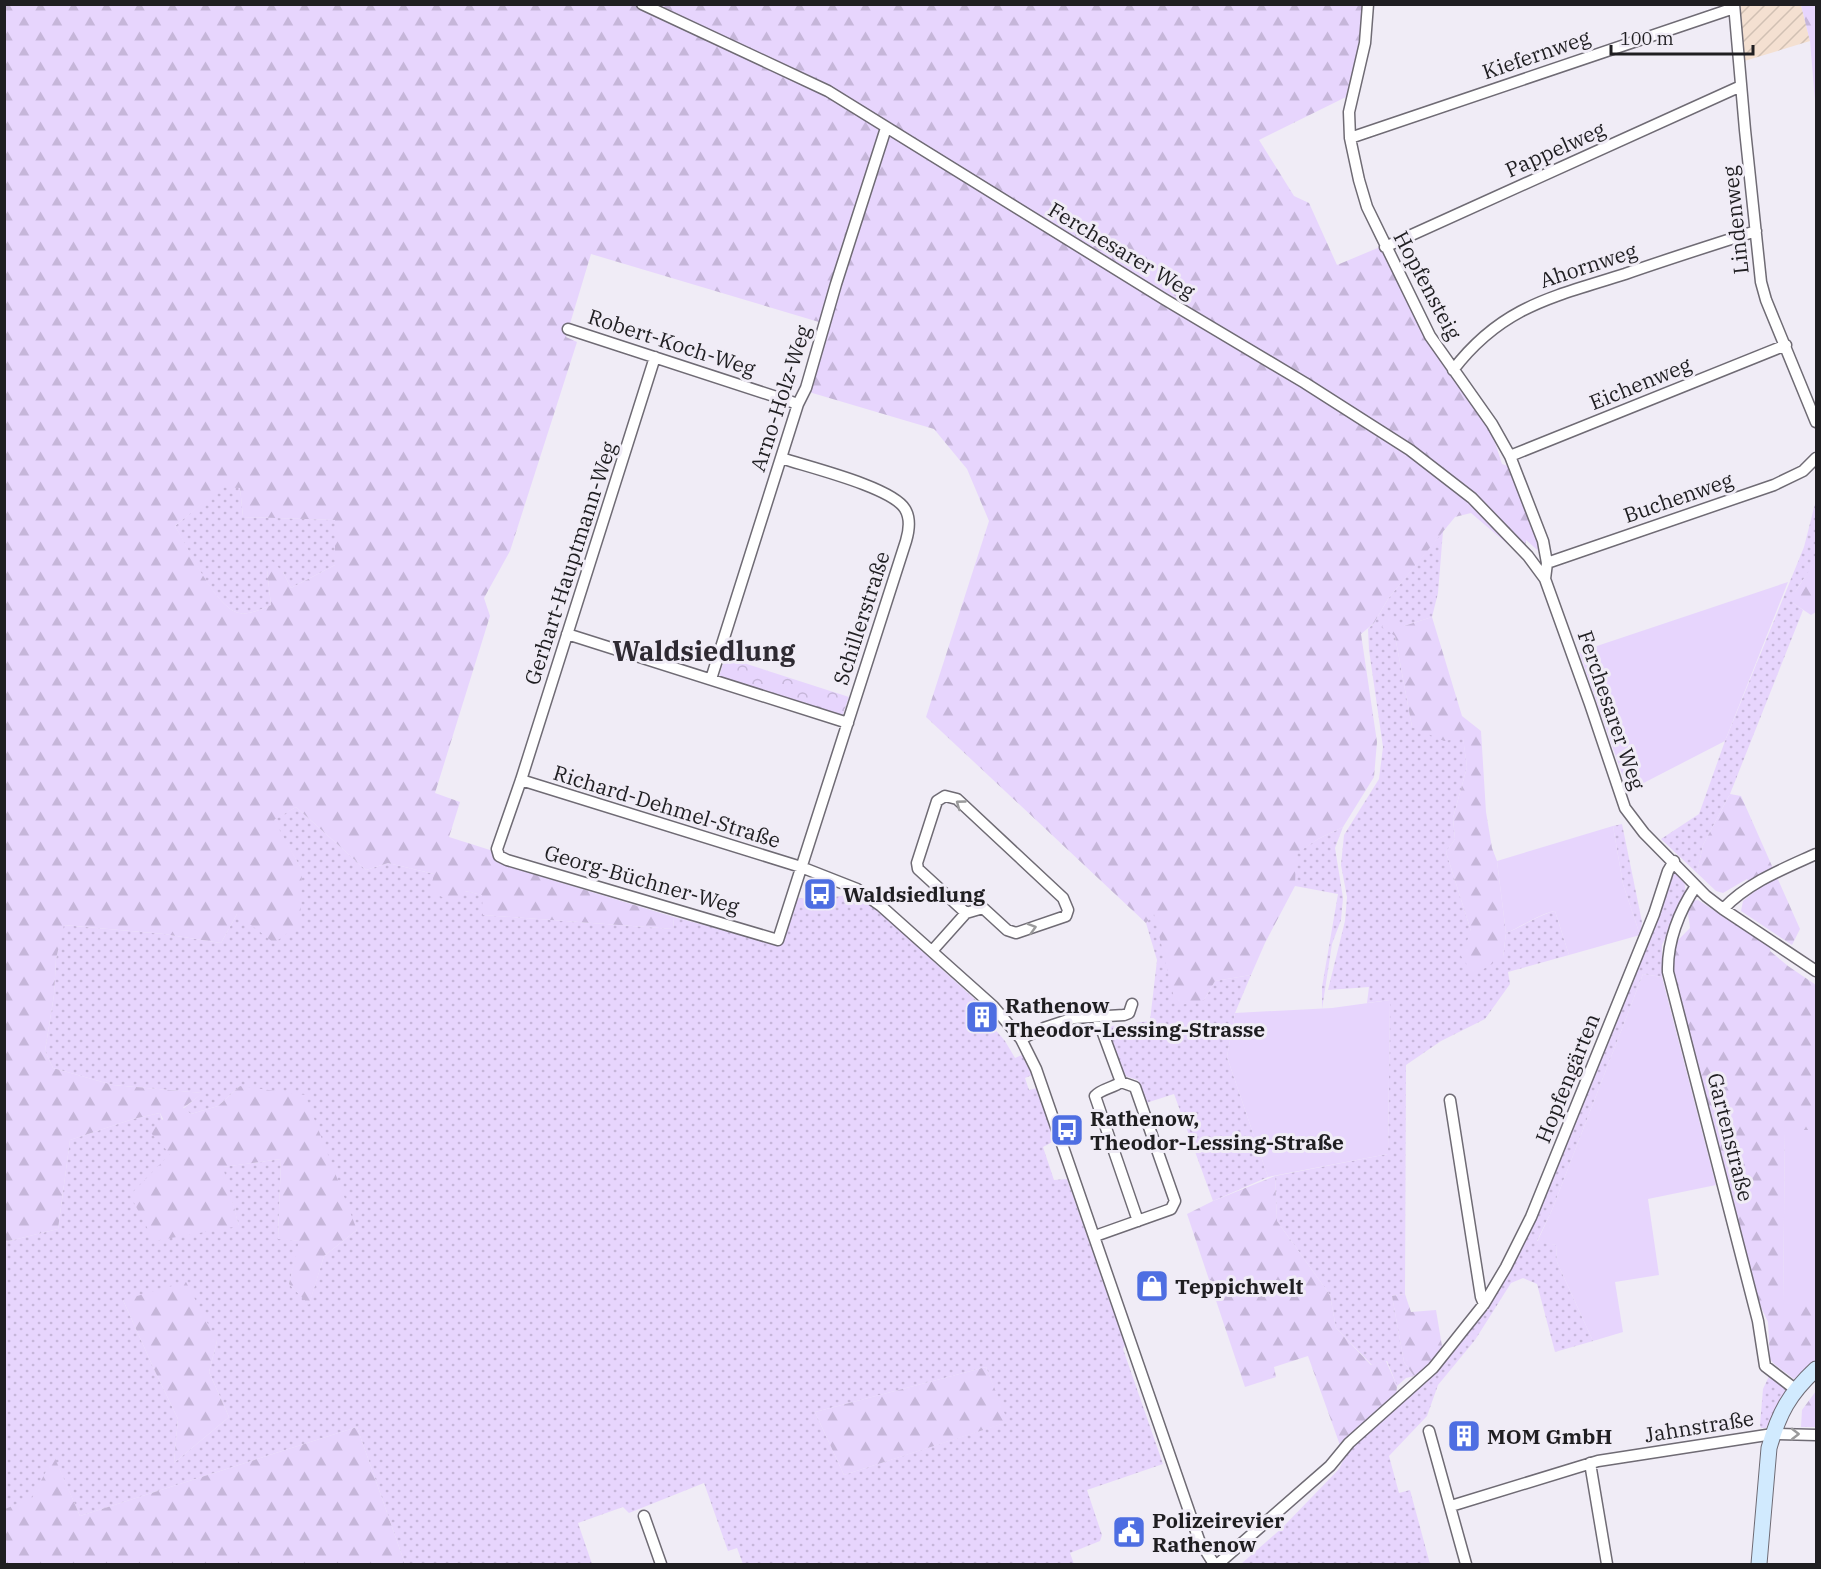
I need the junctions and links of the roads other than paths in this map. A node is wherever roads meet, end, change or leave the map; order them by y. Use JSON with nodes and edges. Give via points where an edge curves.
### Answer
{"nodes":[{"id":1,"x":642,"y":4,"type":"edge"},
{"id":2,"x":1368,"y":4,"type":"edge"},
{"id":3,"x":1734,"y":6,"type":"edge"},
{"id":4,"x":1741,"y":86,"type":"junction"},
{"id":5,"x":886,"y":128,"type":"junction"},
{"id":6,"x":1350,"y":138,"type":"junction"},
{"id":7,"x":1756,"y":231,"type":"junction"},
{"id":8,"x":1385,"y":247,"type":"junction"},
{"id":9,"x":568,"y":329,"type":"dead end"},
{"id":10,"x":1786,"y":345,"type":"junction"},
{"id":11,"x":655,"y":357,"type":"junction"},
{"id":12,"x":1453,"y":370,"type":"junction"},
{"id":13,"x":798,"y":404,"type":"junction"},
{"id":14,"x":1816,"y":422,"type":"edge"},
{"id":15,"x":1510,"y":456,"type":"junction"},
{"id":16,"x":781,"y":458,"type":"junction"},
{"id":17,"x":1816,"y":458,"type":"edge"},
{"id":18,"x":1547,"y":563,"type":"junction"},
{"id":19,"x":1545,"y":579,"type":"junction"},
{"id":20,"x":567,"y":634,"type":"junction"},
{"id":21,"x":711,"y":679,"type":"junction"},
{"id":22,"x":848,"y":723,"type":"junction"},
{"id":23,"x":521,"y":780,"type":"junction"},
{"id":24,"x":1816,"y":854,"type":"edge"},
{"id":25,"x":1678,"y":865,"type":"junction"},
{"id":26,"x":801,"y":867,"type":"junction"},
{"id":27,"x":1696,"y":886,"type":"junction"},
{"id":28,"x":1723,"y":909,"type":"junction"},
{"id":29,"x":966,"y":913,"type":"junction"},
{"id":30,"x":932,"y":951,"type":"junction"},
{"id":31,"x":1816,"y":970,"type":"edge"},
{"id":32,"x":1132,"y":1004,"type":"dead end"},
{"id":33,"x":1097,"y":1017,"type":"junction"},
{"id":34,"x":1021,"y":1039,"type":"junction"},
{"id":35,"x":1121,"y":1082,"type":"junction"},
{"id":36,"x":1450,"y":1100,"type":"dead end"},
{"id":37,"x":1138,"y":1221,"type":"junction"},
{"id":38,"x":1095,"y":1236,"type":"junction"},
{"id":39,"x":1484,"y":1304,"type":"junction"},
{"id":40,"x":1816,"y":1370,"type":"edge"},
{"id":41,"x":1795,"y":1389,"type":"junction"},
{"id":42,"x":1429,"y":1431,"type":"dead end"},
{"id":43,"x":1773,"y":1434,"type":"junction"},
{"id":44,"x":1816,"y":1435,"type":"edge"},
{"id":45,"x":1590,"y":1463,"type":"junction"},
{"id":46,"x":1451,"y":1506,"type":"junction"},
{"id":47,"x":644,"y":1516,"type":"dead end"},
{"id":48,"x":661,"y":1564,"type":"edge"},
{"id":49,"x":1216,"y":1564,"type":"edge"},
{"id":50,"x":1466,"y":1564,"type":"edge"},
{"id":51,"x":1607,"y":1564,"type":"edge"},
{"id":52,"x":1759,"y":1564,"type":"edge"}],
"edges":[{"from":1,"to":5,"type":"street","name":"Ferchesarer Weg","via":[[828,91]]},
{"from":2,"to":6,"type":"street","name":"Hopfensteig","via":[[1365,43],[1350,102]]},
{"from":3,"to":4,"type":"street","name":"Lindenweg"},
{"from":3,"to":6,"type":"street","name":"Kiefernweg"},
{"from":4,"to":7,"type":"street","name":"Lindenweg"},
{"from":4,"to":8,"type":"street","name":"Pappelweg"},
{"from":5,"to":13,"type":"street","name":"Arno-Holz-Weg"},
{"from":5,"to":19,"type":"street","name":"Ferchesarer Weg","via":[[1410,450],[1472,498]]},
{"from":6,"to":8,"type":"street","name":"Hopfensteig","via":[[1367,207]]},
{"from":7,"to":10,"type":"street","name":"Lindenweg","via":[[1761,282]]},
{"from":7,"to":12,"type":"street","name":"Ahornweg","via":[[1528,306],[1486,334]]},
{"from":8,"to":12,"type":"street","name":"Hopfensteig","via":[[1425,327]]},
{"from":9,"to":11,"type":"street","name":"Robert-Koch-Weg"},
{"from":10,"to":14,"type":"street","name":"Lindenweg"},
{"from":10,"to":15,"type":"street","name":"Eichenweg"},
{"from":11,"to":13,"type":"street","name":"Robert-Koch-Weg"},
{"from":11,"to":20,"type":"street","name":"Gerhart-Hauptmann-Weg"},
{"from":12,"to":15,"type":"street","name":"Hopfensteig"},
{"from":13,"to":16,"type":"street","name":"Arno-Holz-Weg"},
{"from":15,"to":18,"type":"street","name":"Hopfensteig","via":[[1543,541]]},
{"from":16,"to":21,"type":"street","name":"Arno-Holz-Weg"},
{"from":16,"to":22,"type":"street","name":"Schillerstraße","via":[[879,489],[905,509],[909,522]]},
{"from":17,"to":18,"type":"street","name":"Buchenweg","via":[[1803,471],[1774,485]]},
{"from":18,"to":19,"type":"street","name":"Ferchesarer Weg"},
{"from":19,"to":25,"type":"street","name":"Ferchesarer Weg","via":[[1625,808],[1644,833]]},
{"from":20,"to":21,"type":"street"},
{"from":20,"to":23,"type":"street","name":"Gerhart-Hauptmann-Weg"},
{"from":21,"to":22,"type":"street"},
{"from":22,"to":26,"type":"street","name":"Schillerstraße"},
{"from":23,"to":26,"type":"street","name":"Richard-Dehmel-Straße"},
{"from":23,"to":26,"type":"street","name":"Georg-Büchner-Weg","via":[[496,849],[507,860],[778,940]]},
{"from":24,"to":28,"type":"street","via":[[1765,877]]},
{"from":25,"to":27,"type":"street","name":"Ferchesarer Weg"},
{"from":25,"to":39,"type":"street","name":"Hopfengärten","via":[[1668,872],[1531,1217]]},
{"from":26,"to":30,"type":"street","name":"Richard-Dehmel-Straße","via":[[857,889]]},
{"from":27,"to":28,"type":"street","name":"Ferchesarer Weg"},
{"from":27,"to":41,"type":"street","name":"Gartenstraße","via":[[1670,943],[1668,972],[1758,1321],[1766,1366]]},
{"from":28,"to":31,"type":"street","name":"Ferchesarer Weg"},
{"from":29,"to":29,"type":"street","one_way":true,"via":[[983,908],[1007,930],[1016,933],[1066,916],[1068,910],[1063,898],[957,799],[945,796],[937,801],[918,869]]},
{"from":29,"to":30,"type":"street"},
{"from":30,"to":34,"type":"street","name":"Richard-Dehmel-Straße","via":[[993,1006]]},
{"from":32,"to":33,"type":"street","via":[[1124,1015]]},
{"from":33,"to":34,"type":"street","via":[[1074,1018]]},
{"from":33,"to":35,"type":"street"},
{"from":34,"to":38,"type":"street","name":"Richard-Dehmel-Straße","via":[[1036,1069]]},
{"from":35,"to":37,"type":"street","via":[[1095,1096]]},
{"from":35,"to":37,"type":"street","via":[[1135,1087],[1175,1201],[1171,1209]]},
{"from":36,"to":39,"type":"street","via":[[1453,1161]]},
{"from":37,"to":38,"type":"street"},
{"from":38,"to":49,"type":"street","name":"Richard-Dehmel-Straße","via":[[1199,1539]]},
{"from":39,"to":49,"type":"street","name":"Hopfengärten","via":[[1433,1368],[1349,1443],[1330,1466]]},
{"from":40,"to":41,"type":"main road"},
{"from":41,"to":43,"type":"main road"},
{"from":42,"to":46,"type":"street"},
{"from":43,"to":44,"type":"street","name":"Jahnstraße","one_way":true},
{"from":43,"to":45,"type":"street","name":"Jahnstraße"},
{"from":43,"to":52,"type":"main road"},
{"from":45,"to":46,"type":"street","name":"Jahnstraße"},
{"from":45,"to":51,"type":"street"},
{"from":46,"to":50,"type":"street"},
{"from":47,"to":48,"type":"street"}]}
